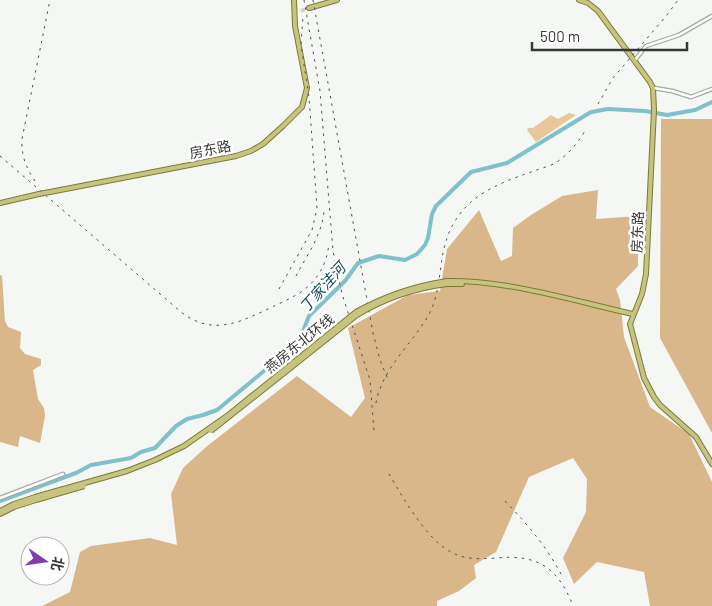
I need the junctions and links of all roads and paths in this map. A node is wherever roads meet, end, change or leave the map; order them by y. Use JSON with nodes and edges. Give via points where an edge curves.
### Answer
{"nodes":[{"id":1,"x":294,"y":0,"type":"edge"},
{"id":2,"x":338,"y":0,"type":"edge"},
{"id":3,"x":579,"y":0,"type":"edge"},
{"id":4,"x":309,"y":8,"type":"tunnel mouth"},
{"id":5,"x":301,"y":11,"type":"tunnel mouth"},
{"id":6,"x":295,"y":13,"type":"junction"},
{"id":7,"x":712,"y":16,"type":"edge"},
{"id":8,"x":634,"y":60,"type":"junction"},
{"id":9,"x":653,"y":88,"type":"junction"},
{"id":10,"x":712,"y":90,"type":"edge"},
{"id":11,"x":0,"y":203,"type":"edge"},
{"id":12,"x":633,"y":315,"type":"junction"},
{"id":13,"x":712,"y":464,"type":"edge"},
{"id":14,"x":64,"y":474,"type":"dead end"},
{"id":15,"x":0,"y":498,"type":"edge"},
{"id":16,"x":0,"y":513,"type":"edge"}],
"edges":[{"from":1,"to":6,"type":"main road","name":"房东路"},
{"from":2,"to":4,"type":"main road"},
{"from":3,"to":8,"type":"main road","via":[[598,12]]},
{"from":5,"to":6,"type":"main road"},
{"from":6,"to":11,"type":"main road","name":"房东路","bridge":true,"via":[[306,95],[302,107],[263,144],[236,156]]},
{"from":7,"to":8,"type":"street","via":[[679,35],[646,46]]},
{"from":8,"to":9,"type":"main road"},
{"from":9,"to":10,"type":"street","via":[[691,98]]},
{"from":9,"to":12,"type":"main road","name":"房东路","via":[[646,274]]},
{"from":12,"to":13,"type":"main road","via":[[631,330],[648,388],[660,405],[696,437]]},
{"from":12,"to":16,"type":"main road","name":"燕房东北环线","bridge":true,"via":[[466,284],[447,283],[402,294],[357,315],[229,418],[185,449],[128,474],[35,498]]},
{"from":14,"to":15,"type":"street"}]}
